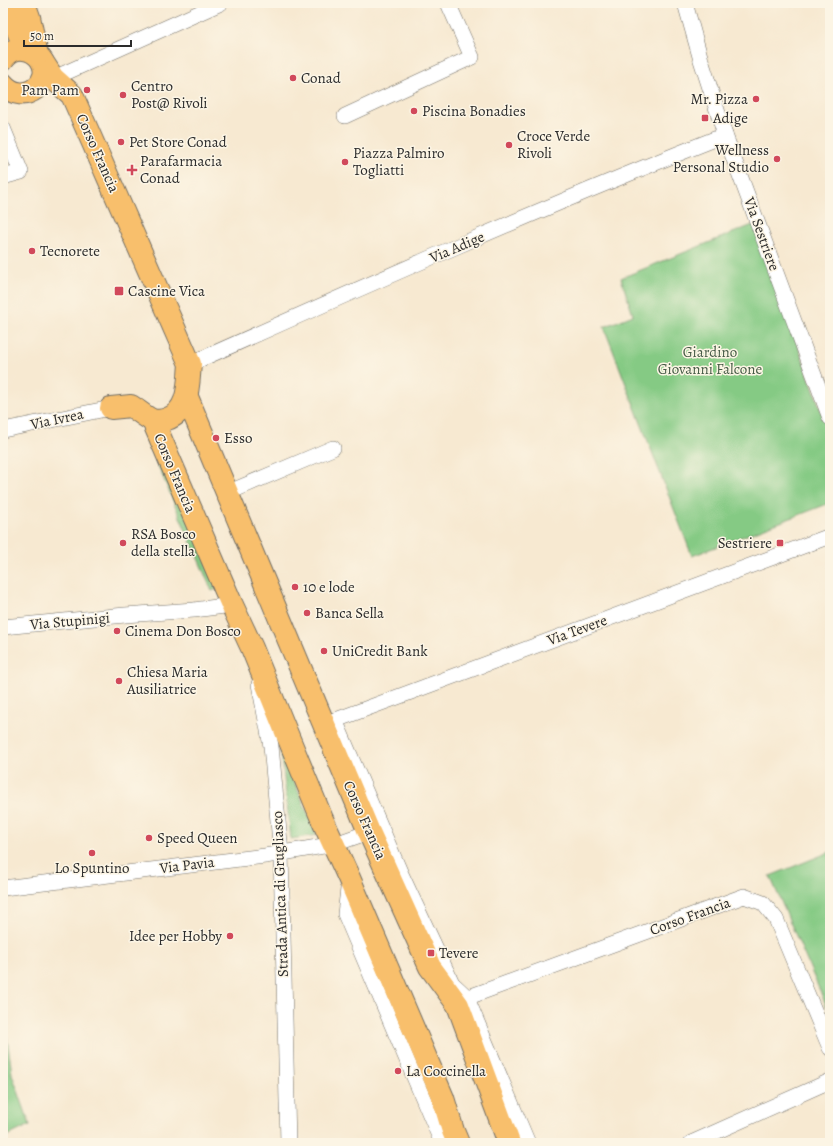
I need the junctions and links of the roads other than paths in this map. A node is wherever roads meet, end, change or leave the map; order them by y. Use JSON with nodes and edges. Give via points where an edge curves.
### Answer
{"nodes":[{"id":1,"x":7,"y":3,"type":"edge"},
{"id":2,"x":24,"y":3,"type":"edge"},
{"id":3,"x":221,"y":3,"type":"edge"},
{"id":4,"x":448,"y":3,"type":"edge"},
{"id":5,"x":685,"y":3,"type":"edge"},
{"id":6,"x":3,"y":59,"type":"edge"},
{"id":7,"x":39,"y":65,"type":"junction"},
{"id":8,"x":7,"y":91,"type":"edge"},
{"id":9,"x":345,"y":116,"type":"dead end"},
{"id":10,"x":3,"y":128,"type":"edge"},
{"id":11,"x":725,"y":135,"type":"junction"},
{"id":12,"x":3,"y":177,"type":"edge"},
{"id":13,"x":190,"y":364,"type":"junction"},
{"id":14,"x":187,"y":397,"type":"junction"},
{"id":15,"x":111,"y":408,"type":"joint"},
{"id":16,"x":830,"y":418,"type":"edge"},
{"id":17,"x":152,"y":421,"type":"junction"},
{"id":18,"x":3,"y":430,"type":"edge"},
{"id":19,"x":333,"y":448,"type":"dead end"},
{"id":20,"x":227,"y":493,"type":"junction"},
{"id":21,"x":830,"y":536,"type":"edge"},
{"id":22,"x":232,"y":605,"type":"junction"},
{"id":23,"x":3,"y":627,"type":"edge"},
{"id":24,"x":330,"y":722,"type":"junction"},
{"id":25,"x":280,"y":742,"type":"junction"},
{"id":26,"x":369,"y":832,"type":"junction"},
{"id":27,"x":335,"y":844,"type":"junction"},
{"id":28,"x":281,"y":853,"type":"junction"},
{"id":29,"x":350,"y":878,"type":"junction"},
{"id":30,"x":3,"y":888,"type":"edge"},
{"id":31,"x":466,"y":998,"type":"junction"},
{"id":32,"x":830,"y":1048,"type":"edge"},
{"id":33,"x":830,"y":1081,"type":"edge"},
{"id":34,"x":288,"y":1143,"type":"edge"},
{"id":35,"x":442,"y":1143,"type":"edge"},
{"id":36,"x":458,"y":1143,"type":"edge"},
{"id":37,"x":509,"y":1143,"type":"edge"},
{"id":38,"x":528,"y":1143,"type":"edge"},
{"id":39,"x":691,"y":1143,"type":"edge"}],
"edges":[{"from":1,"to":7,"type":"main road","name":"Corso Francia"},
{"from":2,"to":7,"type":"main road"},
{"from":3,"to":7,"type":"street"},
{"from":4,"to":9,"type":"street","via":[[472,57]]},
{"from":5,"to":11,"type":"street","name":"Via Sestriere"},
{"from":6,"to":7,"type":"main road","via":[[5,55],[17,49]]},
{"from":7,"to":8,"type":"main road","via":[[36,88],[24,94]]},
{"from":7,"to":13,"type":"main road","name":"Corso Francia","via":[[72,95]]},
{"from":10,"to":12,"type":"street","via":[[21,172]]},
{"from":11,"to":13,"type":"street","name":"Via Adige","via":[[580,194]]},
{"from":11,"to":16,"type":"street","name":"Via Sestriere"},
{"from":13,"to":14,"type":"main road"},
{"from":14,"to":17,"type":"main road","via":[[182,408],[173,417]]},
{"from":14,"to":20,"type":"main road","name":"Corso Francia"},
{"from":15,"to":17,"type":"main road","via":[[131,406]]},
{"from":15,"to":18,"type":"street","name":"Via Ivrea"},
{"from":17,"to":22,"type":"main road","name":"Corso Francia"},
{"from":19,"to":20,"type":"street"},
{"from":20,"to":24,"type":"main road","name":"Corso Francia"},
{"from":21,"to":24,"type":"street","name":"Via Tevere"},
{"from":22,"to":23,"type":"street","name":"Via Stupinigi"},
{"from":22,"to":25,"type":"main road","name":"Corso Francia","via":[[252,648]]},
{"from":24,"to":26,"type":"main road","name":"Corso Francia"},
{"from":24,"to":31,"type":"street","name":"Corso Francia","via":[[452,983]]},
{"from":25,"to":27,"type":"main road","name":"Corso Francia"},
{"from":25,"to":28,"type":"street","name":"Strada Antica di Grugliasco"},
{"from":26,"to":27,"type":"street","name":"Via Pavia"},
{"from":26,"to":37,"type":"main road","name":"Corso Francia","via":[[430,967],[458,1005]]},
{"from":27,"to":28,"type":"street","name":"Via Pavia"},
{"from":27,"to":29,"type":"main road","name":"Corso Francia"},
{"from":28,"to":30,"type":"street","name":"Via Pavia"},
{"from":28,"to":34,"type":"street","name":"Strada Antica di Grugliasco"},
{"from":29,"to":35,"type":"street","via":[[345,914]]},
{"from":29,"to":36,"type":"main road","name":"Corso Francia","via":[[443,1098]]},
{"from":31,"to":32,"type":"street","name":"Corso Francia","via":[[744,896],[763,903],[776,919]]},
{"from":31,"to":38,"type":"street","name":"Corso Francia"},
{"from":33,"to":39,"type":"street"}]}
